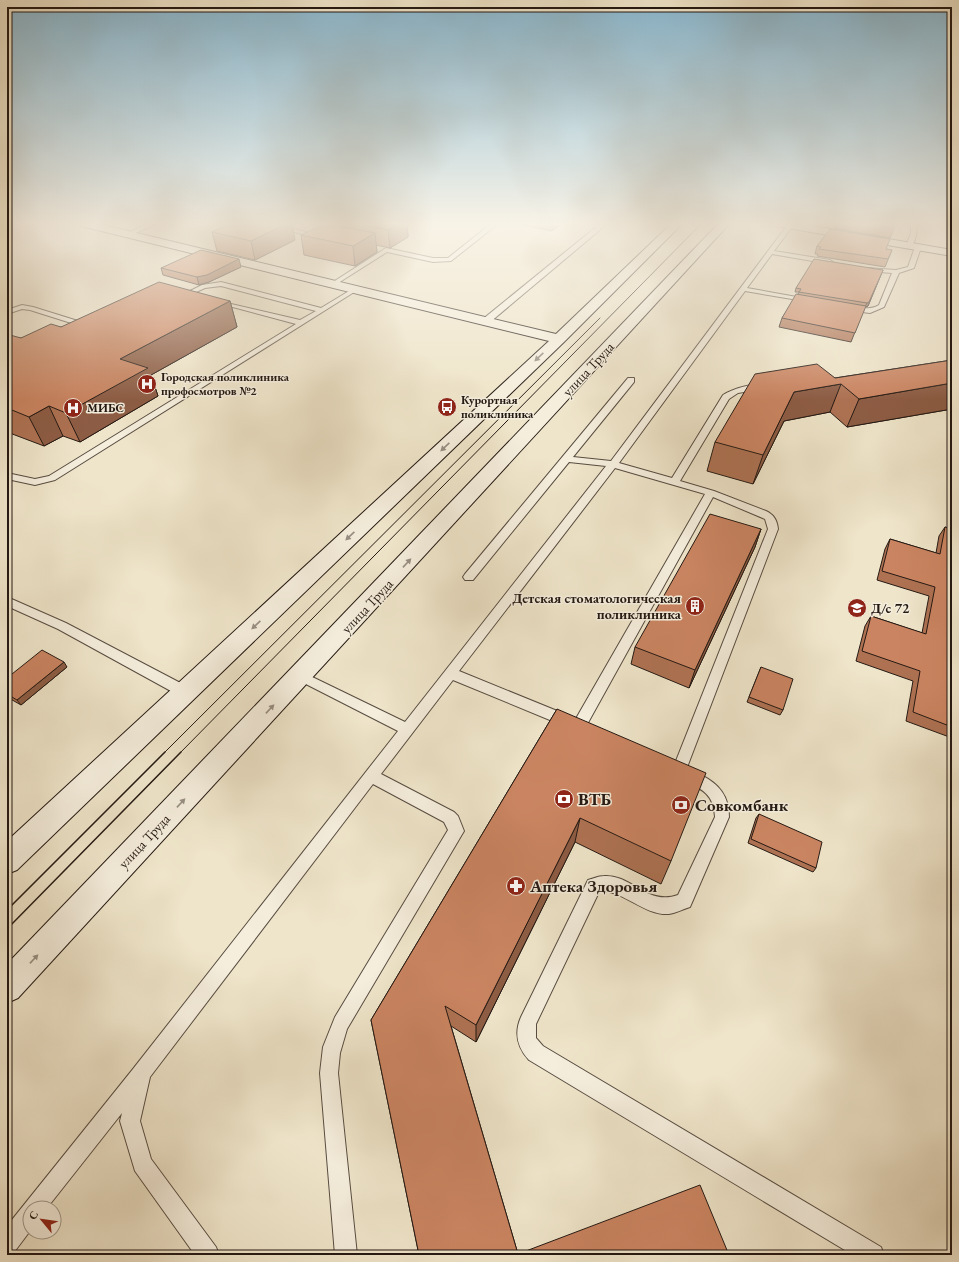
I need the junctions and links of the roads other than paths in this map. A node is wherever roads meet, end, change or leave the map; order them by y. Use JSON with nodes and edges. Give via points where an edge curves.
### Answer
{"nodes":[{"id":1,"x":324,"y":282,"type":"edge"},
{"id":2,"x":336,"y":282,"type":"edge"},
{"id":3,"x":534,"y":282,"type":"edge"},
{"id":4,"x":618,"y":282,"type":"edge"},
{"id":5,"x":670,"y":282,"type":"edge"},
{"id":6,"x":748,"y":282,"type":"edge"},
{"id":7,"x":892,"y":282,"type":"edge"},
{"id":8,"x":333,"y":284,"type":"junction"},
{"id":9,"x":743,"y":289,"type":"junction"},
{"id":10,"x":356,"y":290,"type":"junction"},
{"id":11,"x":187,"y":294,"type":"junction"},
{"id":12,"x":180,"y":297,"type":"edge"},
{"id":13,"x":202,"y":298,"type":"edge"},
{"id":14,"x":210,"y":300,"type":"edge"},
{"id":15,"x":818,"y":303,"type":"edge"},
{"id":16,"x":840,"y":307,"type":"edge"},
{"id":17,"x":322,"y":310,"type":"junction"},
{"id":18,"x":7,"y":312,"type":"edge"},
{"id":19,"x":486,"y":321,"type":"junction"},
{"id":20,"x":302,"y":323,"type":"junction"},
{"id":21,"x":96,"y":327,"type":"edge"},
{"id":22,"x":559,"y":339,"type":"junction"},
{"id":23,"x":631,"y":380,"type":"dead end"},
{"id":24,"x":773,"y":385,"type":"edge"},
{"id":25,"x":566,"y":459,"type":"junction"},
{"id":26,"x":613,"y":464,"type":"junction"},
{"id":27,"x":7,"y":476,"type":"edge"},
{"id":28,"x":675,"y":482,"type":"junction"},
{"id":29,"x":711,"y":493,"type":"junction"},
{"id":30,"x":469,"y":577,"type":"dead end"},
{"id":31,"x":7,"y":601,"type":"edge"},
{"id":32,"x":450,"y":673,"type":"junction"},
{"id":33,"x":300,"y":676,"type":"junction"},
{"id":34,"x":185,"y":692,"type":"junction"},
{"id":35,"x":408,"y":730,"type":"junction"},
{"id":36,"x":371,"y":776,"type":"junction"},
{"id":37,"x":7,"y":860,"type":"edge"},
{"id":38,"x":7,"y":987,"type":"edge"},
{"id":39,"x":141,"y":1073,"type":"junction"},
{"id":40,"x":40,"y":1200,"type":"edge"},
{"id":41,"x":22,"y":1224,"type":"edge"},
{"id":42,"x":7,"y":1243,"type":"edge"},
{"id":43,"x":208,"y":1255,"type":"edge"},
{"id":44,"x":346,"y":1255,"type":"edge"},
{"id":45,"x":873,"y":1255,"type":"edge"}],
"edges":[{"from":1,"to":8,"type":"main road"},
{"from":2,"to":8,"type":"lane"},
{"from":3,"to":19,"type":"lane"},
{"from":4,"to":22,"type":"main road"},
{"from":33,"to":5,"type":"main road","name":"улица Труда","one_way":true},
{"from":6,"to":9,"type":"lane"},
{"from":7,"to":16,"type":"lane","via":[[879,309],[865,311]]},
{"from":8,"to":10,"type":"main road"},
{"from":9,"to":15,"type":"lane"},
{"from":9,"to":26,"type":"lane"},
{"from":10,"to":17,"type":"lane"},
{"from":10,"to":19,"type":"main road"},
{"from":11,"to":12,"type":"lane"},
{"from":11,"to":13,"type":"lane"},
{"from":11,"to":17,"type":"lane","via":[[204,286],[221,284]]},
{"from":14,"to":20,"type":"lane"},
{"from":17,"to":20,"type":"lane"},
{"from":18,"to":21,"type":"lane","via":[[17,308],[31,308]]},
{"from":19,"to":22,"type":"main road"},
{"from":20,"to":27,"type":"lane","via":[[52,478],[33,483]]},
{"from":22,"to":34,"type":"main road","one_way":true},
{"from":23,"to":25,"type":"lane"},
{"from":24,"to":28,"type":"lane","via":[[728,394]]},
{"from":25,"to":26,"type":"lane"},
{"from":25,"to":30,"type":"lane"},
{"from":26,"to":28,"type":"lane"},
{"from":26,"to":32,"type":"lane"},
{"from":28,"to":29,"type":"lane"},
{"from":29,"to":32,"type":"lane","via":[[586,729]]},
{"from":29,"to":45,"type":"lane","via":[[769,517],[773,529],[672,768],[712,789],[723,807],[722,817],[689,892],[684,901],[675,906],[652,904],[612,884],[600,883],[594,886],[527,1023],[526,1040],[536,1052]]},
{"from":31,"to":34,"type":"lane","via":[[62,626]]},
{"from":32,"to":35,"type":"lane"},
{"from":33,"to":35,"type":"lane"},
{"from":38,"to":33,"type":"main road","name":"улица Труда","one_way":true},
{"from":34,"to":37,"type":"main road"},
{"from":35,"to":36,"type":"lane"},
{"from":36,"to":39,"type":"lane"},
{"from":36,"to":44,"type":"lane","via":[[449,817],[456,831],[341,1023],[329,1055]]},
{"from":39,"to":40,"type":"lane"},
{"from":39,"to":43,"type":"lane","via":[[130,1121],[142,1164]]},
{"from":41,"to":42,"type":"lane"}]}
